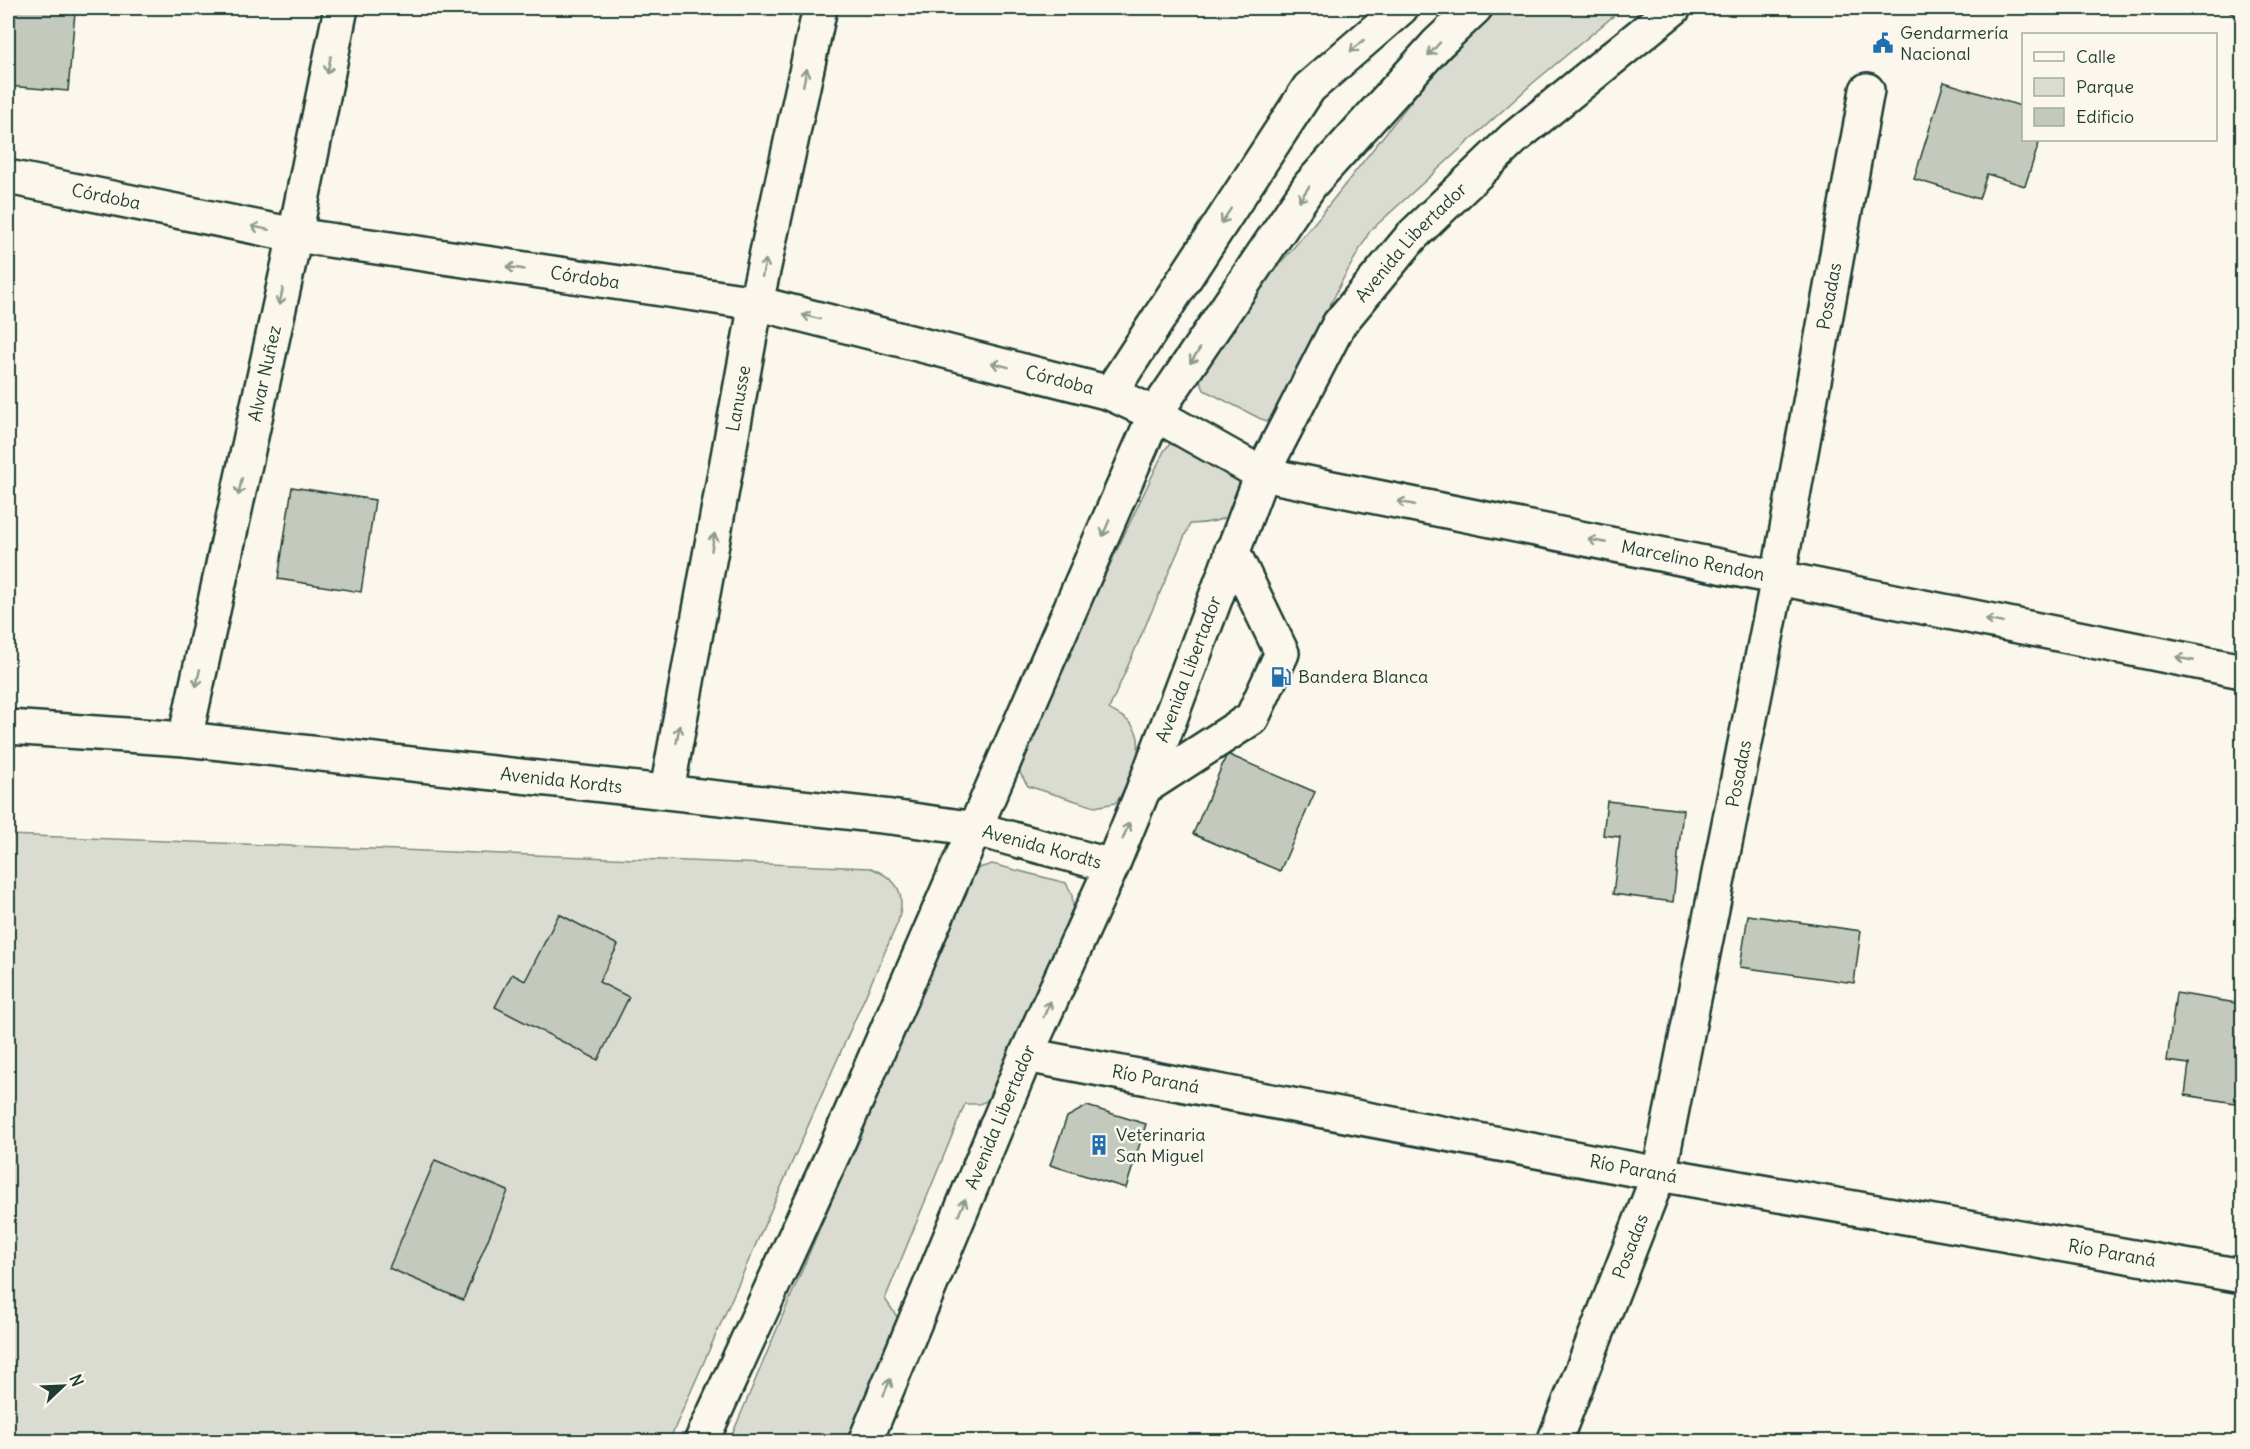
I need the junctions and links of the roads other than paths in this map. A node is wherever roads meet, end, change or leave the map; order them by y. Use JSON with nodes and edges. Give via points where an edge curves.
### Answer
{"nodes":[{"id":1,"x":341,"y":8,"type":"edge"},
{"id":2,"x":820,"y":8,"type":"edge"},
{"id":3,"x":1401,"y":8,"type":"edge"},
{"id":4,"x":1475,"y":8,"type":"edge"},
{"id":5,"x":1674,"y":8,"type":"edge"},
{"id":6,"x":1867,"y":90,"type":"dead end"},
{"id":7,"x":8,"y":177,"type":"edge"},
{"id":8,"x":295,"y":236,"type":"junction"},
{"id":9,"x":756,"y":303,"type":"junction"},
{"id":10,"x":1110,"y":393,"type":"junction"},
{"id":11,"x":1155,"y":414,"type":"junction"},
{"id":12,"x":1262,"y":474,"type":"junction"},
{"id":13,"x":1232,"y":550,"type":"junction"},
{"id":14,"x":1778,"y":578,"type":"junction"},
{"id":15,"x":2242,"y":671,"type":"edge"},
{"id":16,"x":8,"y":727,"type":"edge"},
{"id":17,"x":185,"y":739,"type":"junction"},
{"id":18,"x":1144,"y":788,"type":"junction"},
{"id":19,"x":667,"y":791,"type":"junction"},
{"id":20,"x":976,"y":829,"type":"junction"},
{"id":21,"x":1112,"y":866,"type":"junction"},
{"id":22,"x":1026,"y":1055,"type":"junction"},
{"id":23,"x":1659,"y":1174,"type":"junction"},
{"id":24,"x":2242,"y":1276,"type":"edge"},
{"id":25,"x":701,"y":1442,"type":"edge"},
{"id":26,"x":865,"y":1442,"type":"edge"},
{"id":27,"x":1554,"y":1442,"type":"edge"}],
"edges":[{"from":1,"to":8,"type":"street","name":"Alvar Nuñez","one_way":true},
{"from":9,"to":2,"type":"street","name":"Lanusse","one_way":true},
{"from":3,"to":10,"type":"street","one_way":true,"via":[[1309,88]]},
{"from":4,"to":11,"type":"street","one_way":true,"via":[[1437,44],[1310,185]]},
{"from":5,"to":12,"type":"street","name":"Avenida Libertador","via":[[1514,138],[1412,236],[1339,324]]},
{"from":6,"to":14,"type":"street","name":"Posadas"},
{"from":8,"to":7,"type":"street","name":"Córdoba","one_way":true},
{"from":9,"to":8,"type":"street","name":"Córdoba","one_way":true},
{"from":8,"to":17,"type":"street","name":"Alvar Nuñez","one_way":true},
{"from":10,"to":9,"type":"street","name":"Córdoba","one_way":true},
{"from":19,"to":9,"type":"street","name":"Lanusse","one_way":true},
{"from":10,"to":11,"type":"street","name":"Córdoba"},
{"from":11,"to":12,"type":"street","name":"Marcelino Rendon"},
{"from":11,"to":20,"type":"street","one_way":true},
{"from":12,"to":13,"type":"street","name":"Avenida Libertador"},
{"from":14,"to":12,"type":"street","name":"Marcelino Rendon","one_way":true},
{"from":13,"to":18,"type":"street","name":"Avenida Libertador"},
{"from":13,"to":18,"type":"street","via":[[1282,653],[1252,718]]},
{"from":15,"to":14,"type":"street","name":"Marcelino Rendon","one_way":true},
{"from":14,"to":23,"type":"street","name":"Posadas"},
{"from":16,"to":17,"type":"street","name":"Avenida Kordts"},
{"from":17,"to":19,"type":"street","name":"Avenida Kordts"},
{"from":21,"to":18,"type":"street","name":"Avenida Libertador","one_way":true},
{"from":19,"to":20,"type":"street","name":"Avenida Kordts"},
{"from":20,"to":21,"type":"street","name":"Avenida Kordts"},
{"from":20,"to":25,"type":"street"},
{"from":22,"to":21,"type":"street","name":"Avenida Libertador","one_way":true},
{"from":22,"to":23,"type":"street","name":"Río Paraná"},
{"from":26,"to":22,"type":"street","name":"Avenida Libertador","one_way":true},
{"from":23,"to":24,"type":"street","name":"Río Paraná"},
{"from":23,"to":27,"type":"street","name":"Posadas"}]}
